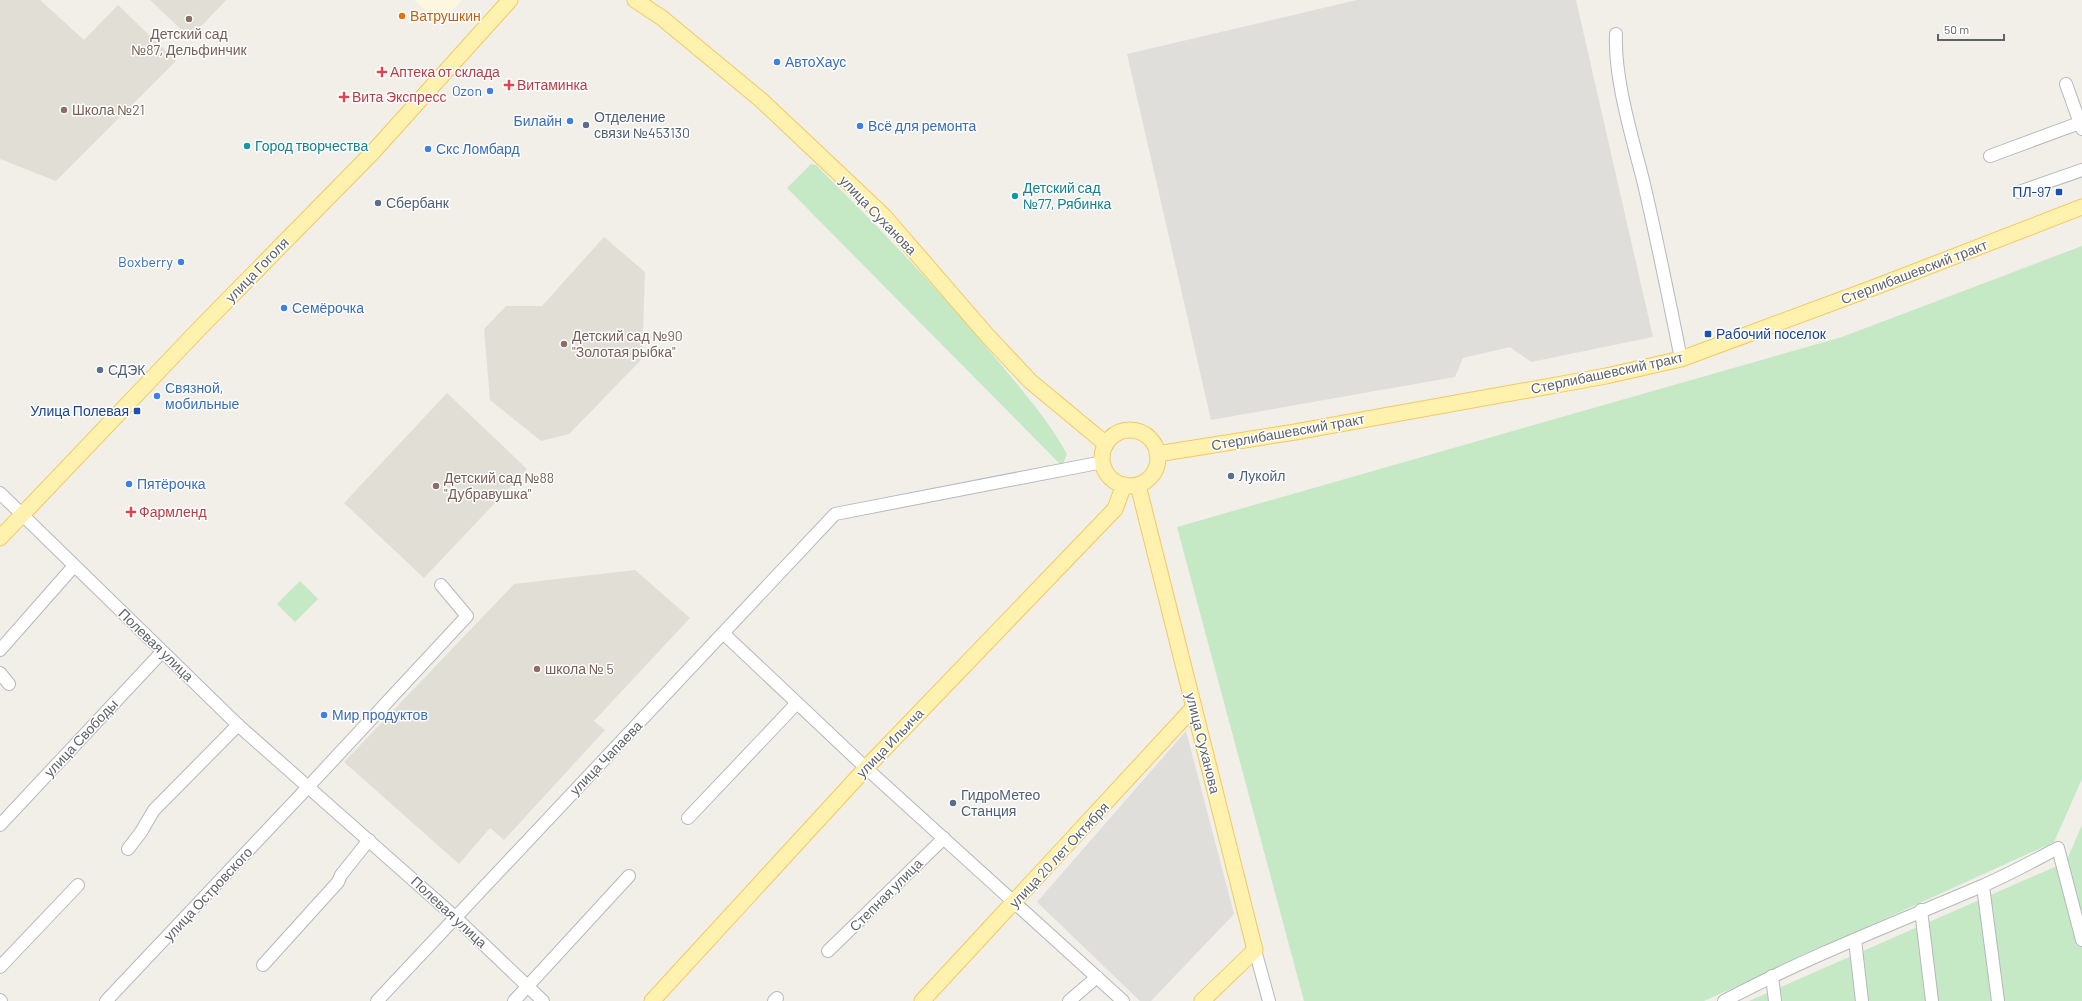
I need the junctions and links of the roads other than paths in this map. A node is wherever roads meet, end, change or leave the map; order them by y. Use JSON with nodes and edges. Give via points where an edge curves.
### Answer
{"nodes":[{"id":1,"x":510,"y":0,"type":"edge"},
{"id":2,"x":635,"y":0,"type":"edge"},
{"id":3,"x":1616,"y":34,"type":"dead end"},
{"id":4,"x":2066,"y":84,"type":"dead end"},
{"id":5,"x":2081,"y":125,"type":"edge"},
{"id":6,"x":1990,"y":156,"type":"dead end"},
{"id":7,"x":2082,"y":170,"type":"edge"},
{"id":8,"x":2019,"y":192,"type":"dead end"},
{"id":9,"x":2082,"y":207,"type":"edge"},
{"id":10,"x":1681,"y":359,"type":"junction"},
{"id":11,"x":1106,"y":444,"type":"junction"},
{"id":12,"x":1157,"y":454,"type":"junction"},
{"id":13,"x":1103,"y":462,"type":"junction"},
{"id":14,"x":1131,"y":485,"type":"junction"},
{"id":15,"x":0,"y":493,"type":"edge"},
{"id":16,"x":22,"y":514,"type":"junction"},
{"id":17,"x":0,"y":538,"type":"edge"},
{"id":18,"x":74,"y":566,"type":"junction"},
{"id":19,"x":441,"y":585,"type":"dead end"},
{"id":20,"x":724,"y":634,"type":"junction"},
{"id":21,"x":0,"y":650,"type":"edge"},
{"id":22,"x":162,"y":652,"type":"junction"},
{"id":23,"x":0,"y":673,"type":"edge"},
{"id":24,"x":8,"y":684,"type":"dead end"},
{"id":25,"x":798,"y":703,"type":"junction"},
{"id":26,"x":1194,"y":707,"type":"junction"},
{"id":27,"x":238,"y":725,"type":"junction"},
{"id":28,"x":866,"y":768,"type":"junction"},
{"id":29,"x":309,"y":786,"type":"junction"},
{"id":30,"x":688,"y":818,"type":"dead end"},
{"id":31,"x":0,"y":825,"type":"edge"},
{"id":32,"x":944,"y":838,"type":"junction"},
{"id":33,"x":369,"y":840,"type":"junction"},
{"id":34,"x":128,"y":849,"type":"dead end"},
{"id":35,"x":630,"y":876,"type":"dead end"},
{"id":36,"x":78,"y":885,"type":"dead end"},
{"id":37,"x":1984,"y":886,"type":"junction"},
{"id":38,"x":1015,"y":902,"type":"junction"},
{"id":39,"x":1921,"y":910,"type":"junction"},
{"id":40,"x":455,"y":917,"type":"junction"},
{"id":41,"x":1855,"y":940,"type":"junction"},
{"id":42,"x":2082,"y":940,"type":"edge"},
{"id":43,"x":1255,"y":950,"type":"junction"},
{"id":44,"x":828,"y":951,"type":"dead end"},
{"id":45,"x":263,"y":965,"type":"dead end"},
{"id":46,"x":0,"y":967,"type":"edge"},
{"id":47,"x":1772,"y":976,"type":"junction"},
{"id":48,"x":1097,"y":977,"type":"junction"},
{"id":49,"x":528,"y":986,"type":"junction"},
{"id":50,"x":106,"y":1001,"type":"edge"},
{"id":51,"x":377,"y":1001,"type":"edge"},
{"id":52,"x":514,"y":1001,"type":"edge"},
{"id":53,"x":543,"y":1001,"type":"edge"},
{"id":54,"x":652,"y":1001,"type":"edge"},
{"id":55,"x":922,"y":1001,"type":"edge"},
{"id":56,"x":1069,"y":1001,"type":"edge"},
{"id":57,"x":1123,"y":1001,"type":"edge"},
{"id":58,"x":1202,"y":1001,"type":"edge"},
{"id":59,"x":1269,"y":1001,"type":"edge"},
{"id":60,"x":1724,"y":1001,"type":"edge"},
{"id":61,"x":1775,"y":1001,"type":"edge"},
{"id":62,"x":1862,"y":1001,"type":"edge"},
{"id":63,"x":1932,"y":1001,"type":"edge"},
{"id":64,"x":1998,"y":1001,"type":"edge"}],
"edges":[{"from":1,"to":16,"type":"main road","name":"улица Гоголя","via":[[373,152]]},
{"from":2,"to":11,"type":"main road","name":"улица Суханова","via":[[662,18],[761,100],[813,149],[884,216],[1030,381]]},
{"from":3,"to":10,"type":"street","via":[[1615,52],[1628,119]]},
{"from":4,"to":5,"type":"street"},
{"from":5,"to":6,"type":"street"},
{"from":7,"to":8,"type":"street"},
{"from":9,"to":10,"type":"main road","name":"Стерлибашевский тракт","via":[[1872,289]]},
{"from":10,"to":12,"type":"main road","name":"Стерлибашевский тракт","via":[[1606,376]]},
{"from":11,"to":12,"type":"main road","via":[[1120,433],[1138,432],[1153,442]]},
{"from":11,"to":13,"type":"main road"},
{"from":12,"to":14,"type":"main road","via":[[1156,468],[1152,476]]},
{"from":13,"to":14,"type":"main road","via":[[1105,471],[1111,478]]},
{"from":13,"to":20,"type":"street","name":"улица Чапаева","via":[[836,514]]},
{"from":14,"to":26,"type":"main road","name":"улица Суханова"},
{"from":14,"to":28,"type":"main road","name":"улица Ильича","via":[[1115,509]]},
{"from":15,"to":16,"type":"street","name":"Полевая улица"},
{"from":16,"to":17,"type":"main road","name":"улица Гоголя"},
{"from":16,"to":18,"type":"street","name":"Полевая улица"},
{"from":18,"to":21,"type":"street"},
{"from":18,"to":22,"type":"street","name":"Полевая улица"},
{"from":19,"to":29,"type":"street","via":[[467,616]]},
{"from":20,"to":25,"type":"street"},
{"from":20,"to":40,"type":"street","name":"улица Чапаева"},
{"from":22,"to":27,"type":"street","name":"Полевая улица"},
{"from":22,"to":31,"type":"street","name":"улица Свободы"},
{"from":23,"to":24,"type":"street"},
{"from":25,"to":28,"type":"street"},
{"from":25,"to":30,"type":"street"},
{"from":26,"to":38,"type":"main road","name":"улица 20 лет Октября"},
{"from":26,"to":43,"type":"main road","name":"улица Суханова"},
{"from":27,"to":29,"type":"street","name":"Полевая улица"},
{"from":27,"to":34,"type":"street","via":[[154,810]]},
{"from":28,"to":32,"type":"street"},
{"from":28,"to":54,"type":"main road","name":"улица Ильича"},
{"from":29,"to":33,"type":"street","name":"Полевая улица"},
{"from":29,"to":50,"type":"street","name":"улица Островского"},
{"from":32,"to":38,"type":"street"},
{"from":32,"to":44,"type":"street","name":"Степная улица"},
{"from":33,"to":40,"type":"street","name":"Полевая улица"},
{"from":33,"to":45,"type":"street","via":[[340,875],[338,882]]},
{"from":35,"to":49,"type":"street"},
{"from":36,"to":46,"type":"street"},
{"from":37,"to":39,"type":"street"},
{"from":37,"to":42,"type":"street","via":[[2058,848]]},
{"from":37,"to":64,"type":"street"},
{"from":38,"to":48,"type":"street"},
{"from":38,"to":55,"type":"main road","name":"улица 20 лет Октября"},
{"from":39,"to":41,"type":"street"},
{"from":39,"to":63,"type":"street"},
{"from":40,"to":49,"type":"street","name":"Полевая улица"},
{"from":40,"to":51,"type":"street","name":"улица Чапаева"},
{"from":41,"to":47,"type":"street"},
{"from":41,"to":62,"type":"street"},
{"from":43,"to":58,"type":"main road"},
{"from":43,"to":59,"type":"street","name":"улица Суханова"},
{"from":47,"to":60,"type":"street"},
{"from":47,"to":61,"type":"street"},
{"from":48,"to":56,"type":"street"},
{"from":48,"to":57,"type":"street"},
{"from":49,"to":52,"type":"street"},
{"from":49,"to":53,"type":"street","name":"Полевая улица"}]}
